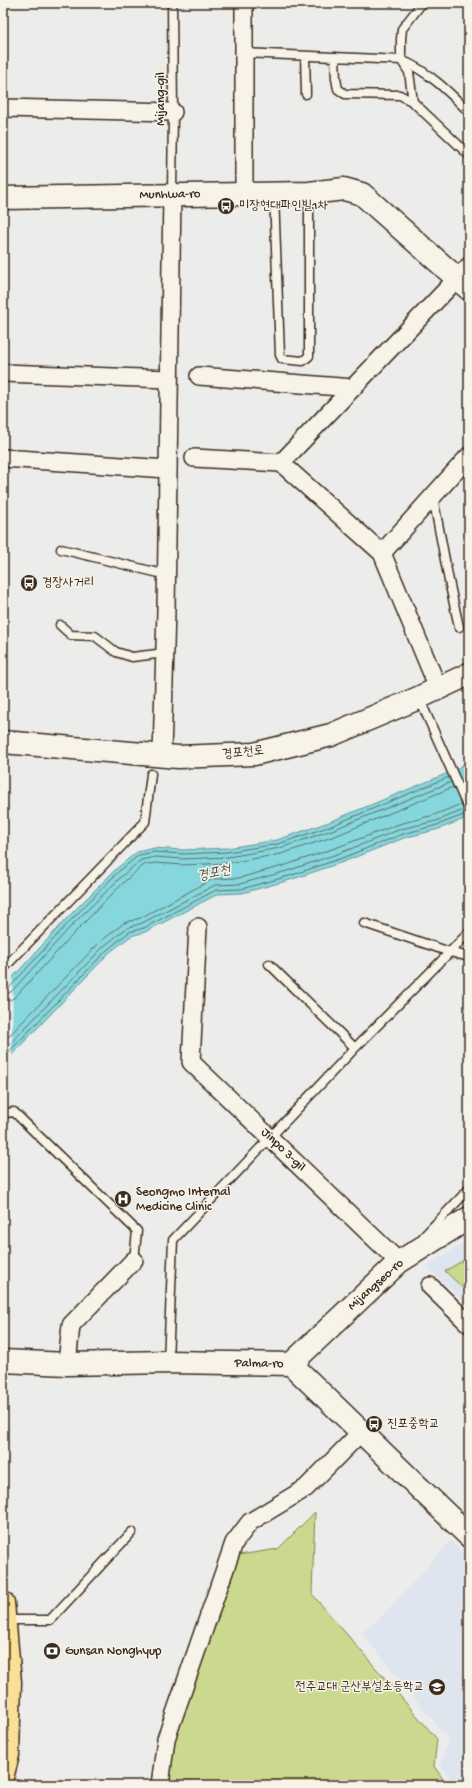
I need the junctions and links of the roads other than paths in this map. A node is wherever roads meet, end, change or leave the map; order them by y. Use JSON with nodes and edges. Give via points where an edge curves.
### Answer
{"nodes":[{"id":1,"x":172,"y":3,"type":"edge"},
{"id":2,"x":244,"y":3,"type":"edge"},
{"id":3,"x":422,"y":3,"type":"edge"},
{"id":4,"x":245,"y":54,"type":"junction"},
{"id":5,"x":305,"y":56,"type":"junction"},
{"id":6,"x":335,"y":57,"type":"junction"},
{"id":7,"x":401,"y":60,"type":"junction"},
{"id":8,"x":306,"y":94,"type":"dead end"},
{"id":9,"x":413,"y":102,"type":"junction"},
{"id":10,"x":3,"y":108,"type":"edge"},
{"id":11,"x":173,"y":112,"type":"junction"},
{"id":12,"x":469,"y":112,"type":"edge"},
{"id":13,"x":469,"y":155,"type":"edge"},
{"id":14,"x":274,"y":193,"type":"junction"},
{"id":15,"x":308,"y":193,"type":"junction"},
{"id":16,"x":172,"y":194,"type":"junction"},
{"id":17,"x":244,"y":194,"type":"junction"},
{"id":18,"x":3,"y":198,"type":"edge"},
{"id":19,"x":466,"y":278,"type":"edge"},
{"id":20,"x":3,"y":373,"type":"edge"},
{"id":21,"x":199,"y":376,"type":"dead end"},
{"id":22,"x":169,"y":379,"type":"junction"},
{"id":23,"x":354,"y":388,"type":"junction"},
{"id":24,"x":469,"y":456,"type":"edge"},
{"id":25,"x":3,"y":458,"type":"edge"},
{"id":26,"x":194,"y":458,"type":"dead end"},
{"id":27,"x":281,"y":463,"type":"junction"},
{"id":28,"x":167,"y":468,"type":"junction"},
{"id":29,"x":433,"y":496,"type":"junction"},
{"id":30,"x":61,"y":549,"type":"dead end"},
{"id":31,"x":382,"y":552,"type":"junction"},
{"id":32,"x":167,"y":575,"type":"junction"},
{"id":33,"x":60,"y":624,"type":"dead end"},
{"id":34,"x":459,"y":627,"type":"dead end"},
{"id":35,"x":165,"y":654,"type":"junction"},
{"id":36,"x":469,"y":674,"type":"edge"},
{"id":37,"x":438,"y":688,"type":"junction"},
{"id":38,"x":420,"y":704,"type":"junction"},
{"id":39,"x":3,"y":742,"type":"edge"},
{"id":40,"x":156,"y":764,"type":"junction"},
{"id":41,"x":469,"y":810,"type":"edge"},
{"id":42,"x":364,"y":923,"type":"dead end"},
{"id":43,"x":198,"y":927,"type":"dead end"},
{"id":44,"x":469,"y":932,"type":"edge"},
{"id":45,"x":450,"y":952,"type":"junction"},
{"id":46,"x":469,"y":957,"type":"edge"},
{"id":47,"x":269,"y":964,"type":"dead end"},
{"id":48,"x":3,"y":969,"type":"edge"},
{"id":49,"x":355,"y":1048,"type":"junction"},
{"id":50,"x":5,"y":1113,"type":"dead end"},
{"id":51,"x":271,"y":1139,"type":"junction"},
{"id":52,"x":469,"y":1189,"type":"edge"},
{"id":53,"x":469,"y":1218,"type":"edge"},
{"id":54,"x":134,"y":1260,"type":"joint"},
{"id":55,"x":399,"y":1262,"type":"junction"},
{"id":56,"x":430,"y":1286,"type":"dead end"},
{"id":57,"x":469,"y":1324,"type":"edge"},
{"id":58,"x":3,"y":1361,"type":"edge"},
{"id":59,"x":168,"y":1362,"type":"junction"},
{"id":60,"x":67,"y":1364,"type":"junction"},
{"id":61,"x":291,"y":1364,"type":"junction"},
{"id":62,"x":362,"y":1432,"type":"junction"},
{"id":63,"x":467,"y":1529,"type":"edge"},
{"id":64,"x":132,"y":1532,"type":"dead end"},
{"id":65,"x":4,"y":1611,"type":"edge"},
{"id":66,"x":6,"y":1764,"type":"edge"},
{"id":67,"x":13,"y":1785,"type":"edge"},
{"id":68,"x":160,"y":1785,"type":"edge"}],
"edges":[{"from":1,"to":11,"type":"lane","name":"Mijang-gil"},
{"from":2,"to":4,"type":"street"},
{"from":3,"to":7,"type":"lane","via":[[402,29]]},
{"from":4,"to":5,"type":"lane"},
{"from":4,"to":17,"type":"street"},
{"from":5,"to":6,"type":"lane"},
{"from":5,"to":8,"type":"lane"},
{"from":6,"to":7,"type":"lane"},
{"from":6,"to":9,"type":"lane","via":[[338,89],[345,94],[400,95]]},
{"from":7,"to":9,"type":"lane","via":[[409,72]]},
{"from":7,"to":12,"type":"lane","via":[[418,67]]},
{"from":9,"to":13,"type":"lane"},
{"from":10,"to":11,"type":"street"},
{"from":11,"to":16,"type":"lane","name":"Mijang-gil"},
{"from":14,"to":15,"type":"street","name":"Munhwa-ro"},
{"from":14,"to":15,"type":"lane","via":[[280,355],[288,360],[303,361],[309,356]]},
{"from":14,"to":17,"type":"street","name":"Munhwa-ro"},
{"from":15,"to":19,"type":"street","name":"Munhwa-ro","via":[[344,189],[362,194]]},
{"from":16,"to":17,"type":"street","name":"Munhwa-ro"},
{"from":16,"to":18,"type":"street","name":"Munhwa-ro"},
{"from":16,"to":22,"type":"street"},
{"from":19,"to":23,"type":"street"},
{"from":20,"to":22,"type":"street"},
{"from":21,"to":23,"type":"street"},
{"from":22,"to":28,"type":"street"},
{"from":23,"to":27,"type":"street"},
{"from":24,"to":29,"type":"street"},
{"from":25,"to":28,"type":"street"},
{"from":26,"to":27,"type":"street"},
{"from":27,"to":31,"type":"street"},
{"from":28,"to":32,"type":"street"},
{"from":29,"to":31,"type":"street"},
{"from":29,"to":34,"type":"lane"},
{"from":30,"to":32,"type":"lane"},
{"from":31,"to":37,"type":"street"},
{"from":32,"to":35,"type":"street"},
{"from":33,"to":35,"type":"lane","via":[[71,635],[95,636],[116,652],[132,657]]},
{"from":35,"to":40,"type":"street"},
{"from":36,"to":37,"type":"street","name":"경포천로"},
{"from":37,"to":38,"type":"street","name":"경포천로"},
{"from":38,"to":40,"type":"street","name":"경포천로","via":[[331,735],[254,754],[178,757]]},
{"from":38,"to":41,"type":"lane"},
{"from":39,"to":40,"type":"street","name":"경포천로"},
{"from":40,"to":48,"type":"lane","via":[[145,822]]},
{"from":42,"to":45,"type":"lane"},
{"from":43,"to":51,"type":"street","name":"Jinpo 3-gil","via":[[191,1062]]},
{"from":44,"to":45,"type":"lane"},
{"from":45,"to":46,"type":"lane"},
{"from":45,"to":49,"type":"lane"},
{"from":47,"to":49,"type":"lane"},
{"from":49,"to":51,"type":"lane"},
{"from":50,"to":54,"type":"lane","via":[[14,1112],[138,1231]]},
{"from":51,"to":55,"type":"street","name":"Jinpo 3-gil"},
{"from":51,"to":59,"type":"lane","via":[[174,1240]]},
{"from":52,"to":55,"type":"lane"},
{"from":53,"to":55,"type":"street","name":"Mijangseo-ro"},
{"from":54,"to":60,"type":"street","via":[[71,1325]]},
{"from":55,"to":61,"type":"street","name":"Mijangseo-ro"},
{"from":56,"to":57,"type":"street"},
{"from":58,"to":60,"type":"street","name":"Palma-ro"},
{"from":59,"to":60,"type":"street","name":"Palma-ro"},
{"from":59,"to":61,"type":"street","name":"Palma-ro"},
{"from":61,"to":62,"type":"street","name":"Palma-ro"},
{"from":62,"to":63,"type":"street","name":"Palma-ro"},
{"from":62,"to":68,"type":"street","via":[[306,1488],[250,1522],[234,1543],[166,1739]]},
{"from":64,"to":65,"type":"lane","via":[[50,1620]]},
{"from":65,"to":66,"type":"main road","via":[[10,1682]]},
{"from":66,"to":67,"type":"main road"}]}
